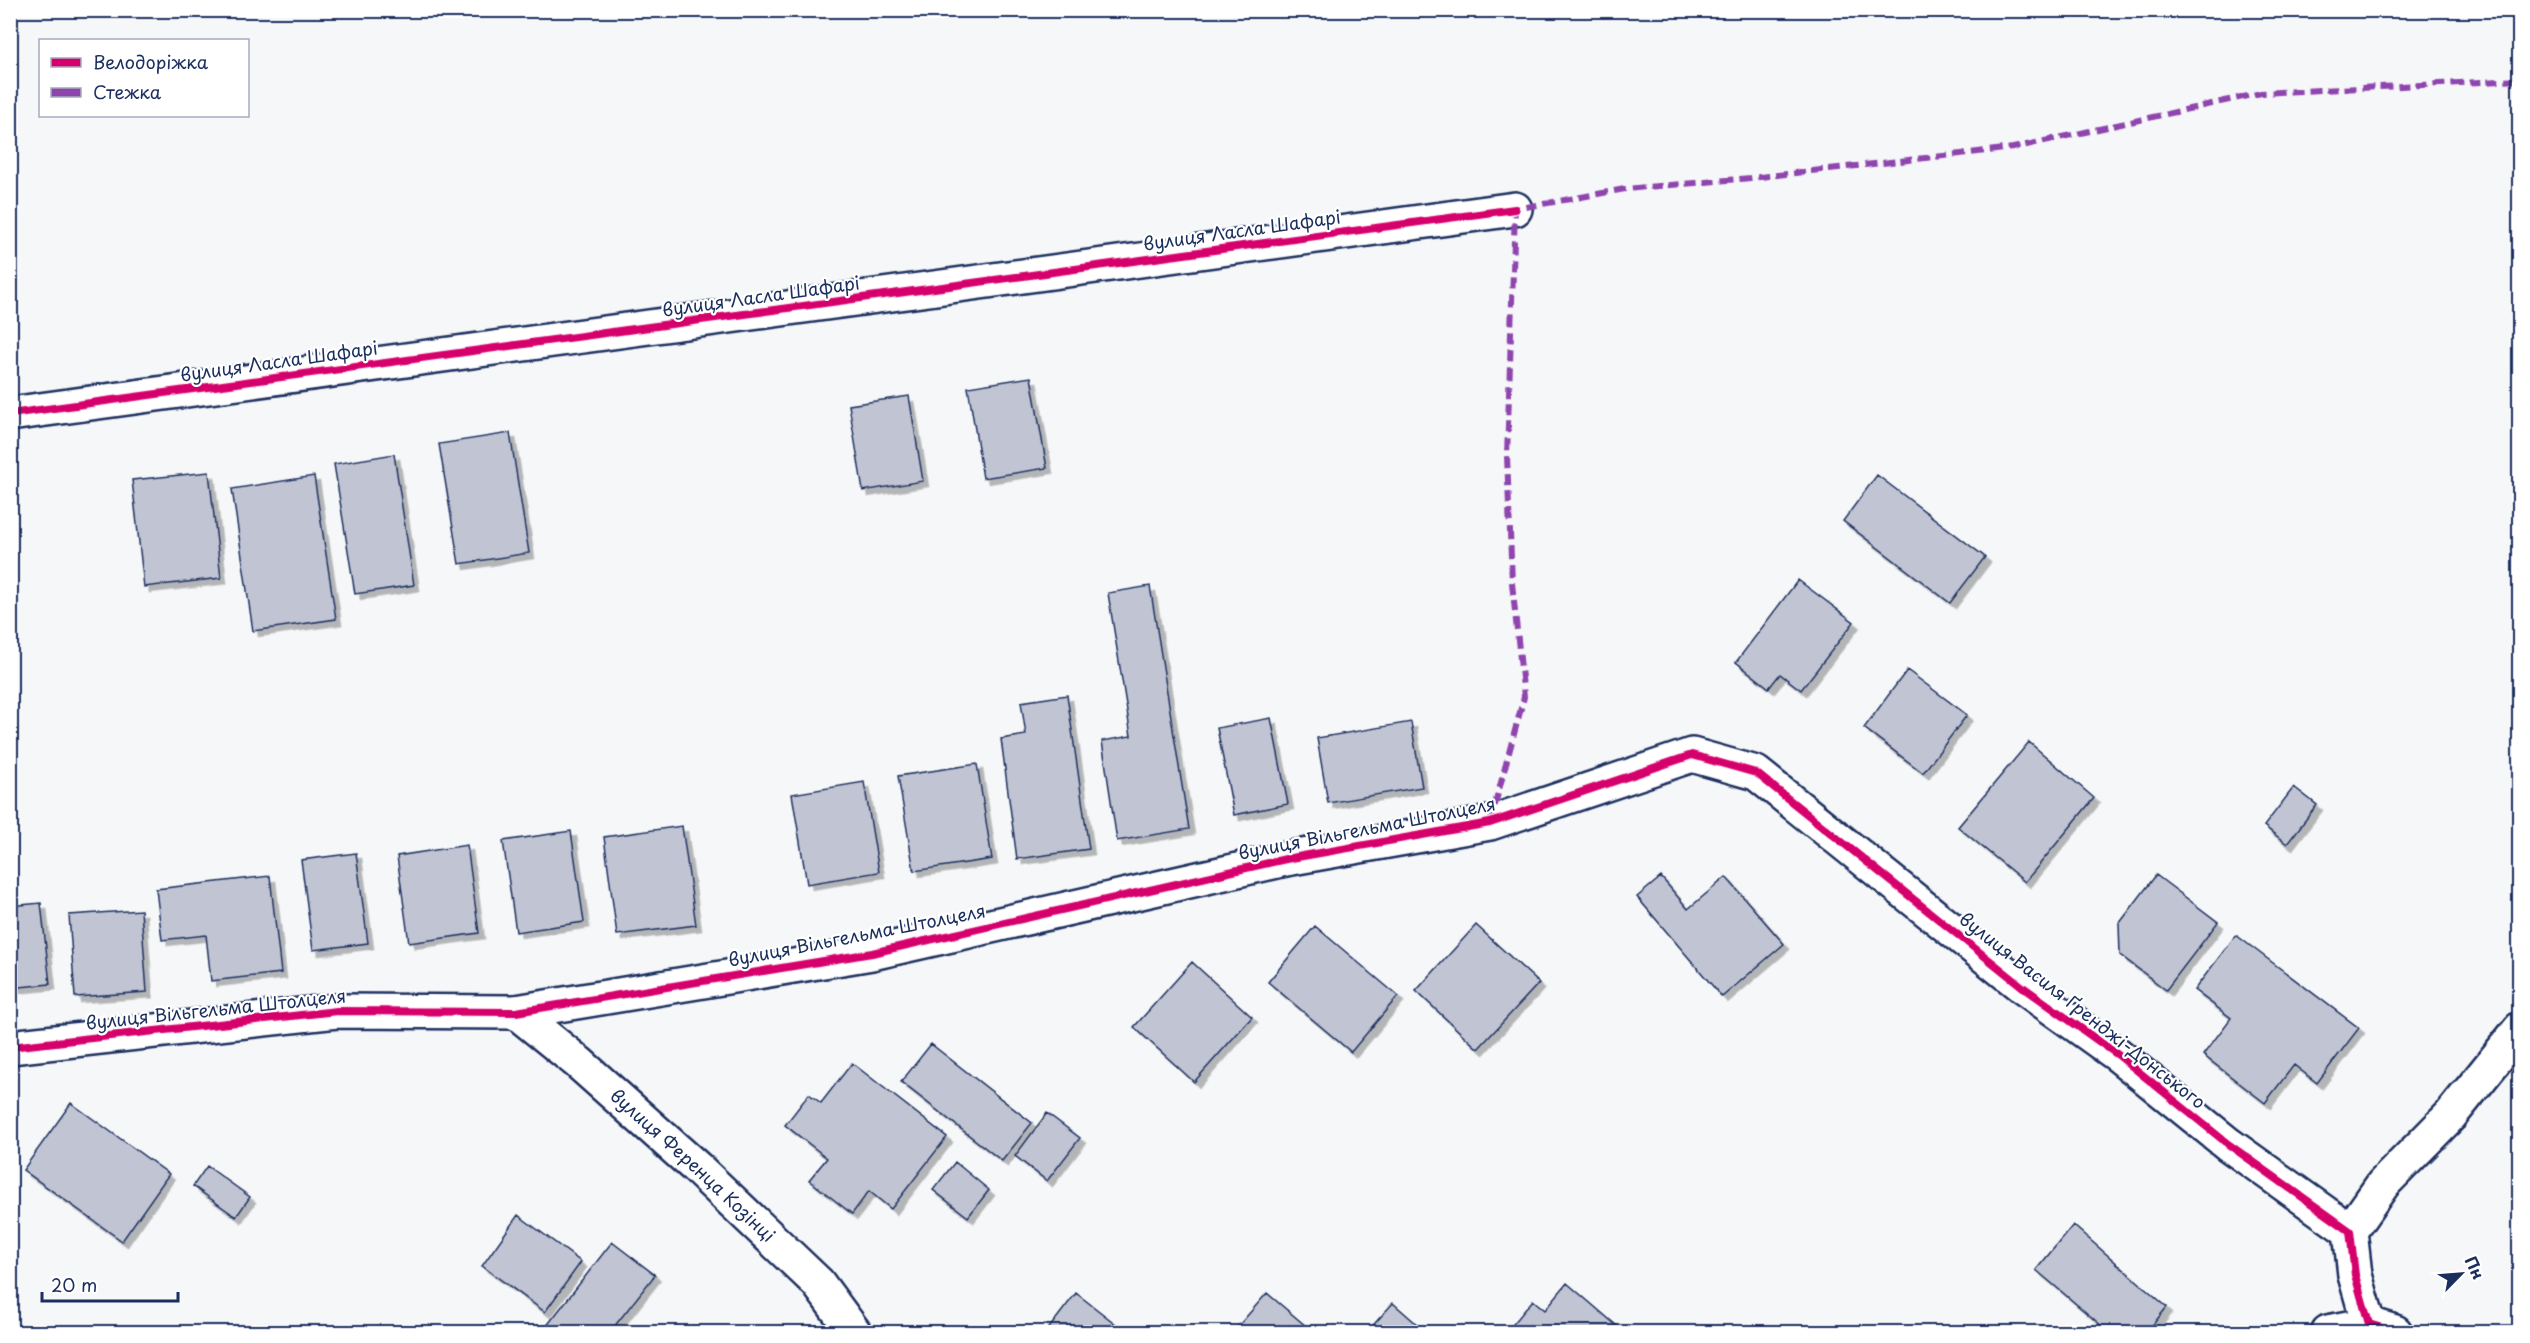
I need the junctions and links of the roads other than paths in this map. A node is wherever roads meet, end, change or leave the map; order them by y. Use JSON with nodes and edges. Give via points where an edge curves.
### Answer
{"nodes":[{"id":1,"x":1515,"y":209,"type":"dead end"},
{"id":2,"x":10,"y":414,"type":"edge"},
{"id":3,"x":1692,"y":755,"type":"joint"},
{"id":4,"x":516,"y":1012,"type":"junction"},
{"id":5,"x":2520,"y":1029,"type":"edge"},
{"id":6,"x":10,"y":1047,"type":"edge"},
{"id":7,"x":2350,"y":1231,"type":"junction"},
{"id":8,"x":2382,"y":1328,"type":"edge"},
{"id":9,"x":854,"y":1332,"type":"edge"},
{"id":10,"x":2328,"y":1332,"type":"edge"}],
"edges":[{"from":1,"to":2,"type":"street","name":"вулиця Ласла Шафарі"},
{"from":3,"to":4,"type":"street","name":"вулиця Вільгельма Штолцеля","via":[[1490,823],[1286,859],[872,952]]},
{"from":3,"to":7,"type":"street","name":"вулиця Василя Ґренджі-Донського","via":[[1756,773],[2023,987],[2118,1055],[2228,1144]]},
{"from":4,"to":6,"type":"street","name":"вулиця Вільгельма Штолцеля","via":[[337,1011]]},
{"from":4,"to":9,"type":"street","name":"вулиця Ференца Козінці","via":[[732,1201],[818,1283]]},
{"from":5,"to":7,"type":"street","via":[[2450,1116],[2383,1184]]},
{"from":7,"to":8,"type":"street","via":[[2355,1275]]},
{"from":8,"to":10,"type":"street"}]}
